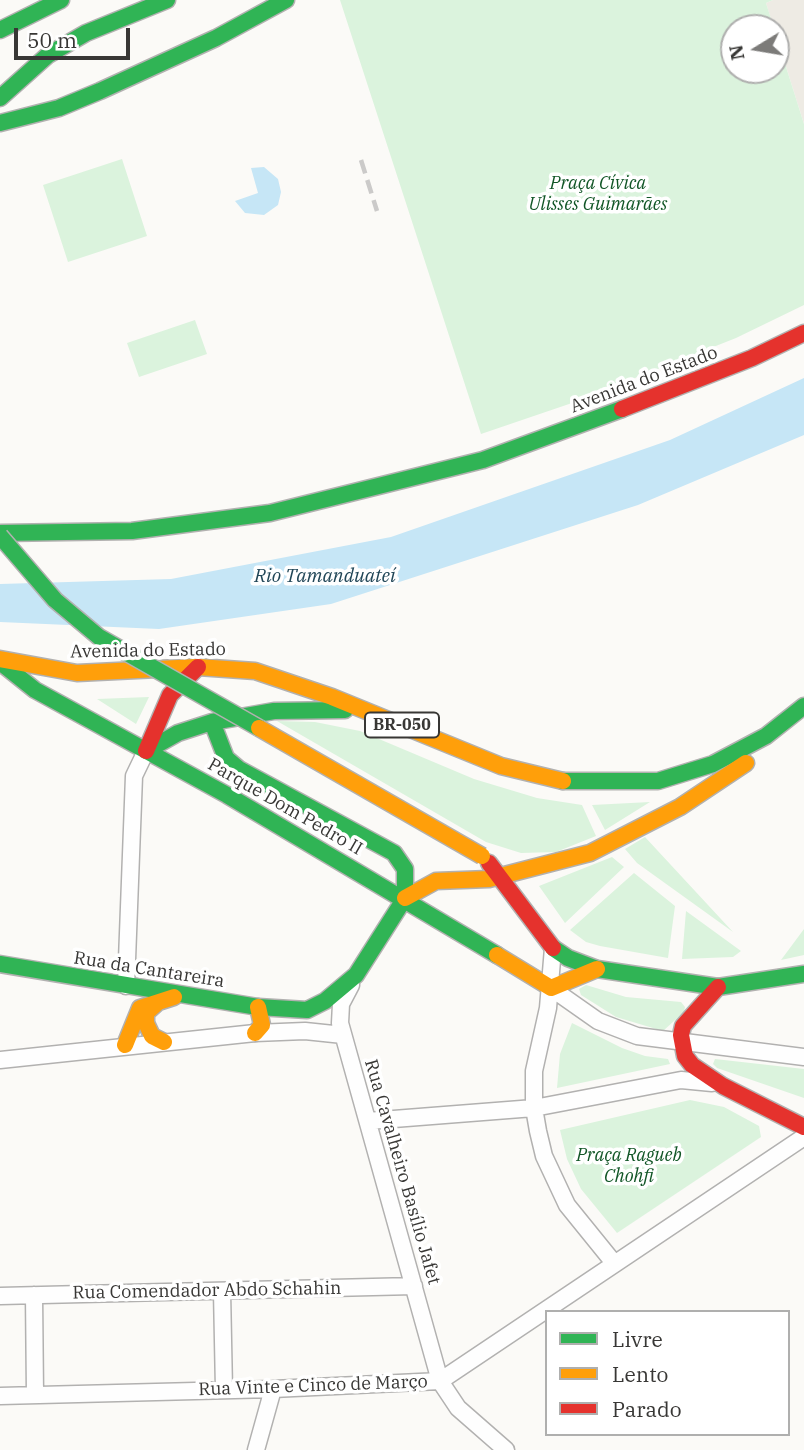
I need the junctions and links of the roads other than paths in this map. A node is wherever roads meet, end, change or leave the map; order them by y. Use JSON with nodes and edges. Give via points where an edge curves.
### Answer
{"nodes":[{"id":1,"x":286,"y":0,"type":"edge"},
{"id":2,"x":162,"y":2,"type":"edge"},
{"id":3,"x":48,"y":4,"type":"edge"},
{"id":4,"x":0,"y":30,"type":"edge"},
{"id":5,"x":0,"y":46,"type":"edge"},
{"id":6,"x":0,"y":98,"type":"edge"},
{"id":7,"x":0,"y":123,"type":"edge"},
{"id":8,"x":804,"y":333,"type":"edge"},
{"id":9,"x":0,"y":534,"type":"edge"},
{"id":10,"x":0,"y":661,"type":"edge"},
{"id":11,"x":198,"y":667,"type":"junction"},
{"id":12,"x":804,"y":706,"type":"edge"},
{"id":13,"x":366,"y":710,"type":"junction"},
{"id":14,"x":790,"y":720,"type":"junction"},
{"id":15,"x":212,"y":722,"type":"junction"},
{"id":16,"x":146,"y":751,"type":"junction"},
{"id":17,"x":501,"y":875,"type":"junction"},
{"id":18,"x":405,"y":898,"type":"junction"},
{"id":19,"x":553,"y":948,"type":"junction"},
{"id":20,"x":0,"y":964,"type":"edge"},
{"id":21,"x":597,"y":969,"type":"junction"},
{"id":22,"x":804,"y":974,"type":"edge"},
{"id":23,"x":356,"y":975,"type":"junction"},
{"id":24,"x":126,"y":986,"type":"junction"},
{"id":25,"x":718,"y":987,"type":"junction"},
{"id":26,"x":551,"y":988,"type":"junction"},
{"id":27,"x":191,"y":996,"type":"junction"},
{"id":28,"x":167,"y":998,"type":"junction"},
{"id":29,"x":258,"y":1007,"type":"junction"},
{"id":30,"x":293,"y":1010,"type":"junction"},
{"id":31,"x":134,"y":1016,"type":"junction"},
{"id":32,"x":294,"y":1031,"type":"junction"},
{"id":33,"x":255,"y":1033,"type":"junction"},
{"id":34,"x":343,"y":1035,"type":"junction"},
{"id":35,"x":164,"y":1042,"type":"junction"},
{"id":36,"x":682,"y":1044,"type":"junction"},
{"id":37,"x":125,"y":1045,"type":"junction"},
{"id":38,"x":804,"y":1057,"type":"edge"},
{"id":39,"x":0,"y":1060,"type":"edge"},
{"id":40,"x":723,"y":1086,"type":"junction"},
{"id":41,"x":534,"y":1108,"type":"junction"},
{"id":42,"x":368,"y":1121,"type":"junction"},
{"id":43,"x":804,"y":1127,"type":"edge"},
{"id":44,"x":804,"y":1137,"type":"edge"},
{"id":45,"x":614,"y":1264,"type":"junction"},
{"id":46,"x":414,"y":1286,"type":"junction"},
{"id":47,"x":222,"y":1291,"type":"junction"},
{"id":48,"x":0,"y":1296,"type":"edge"},
{"id":49,"x":34,"y":1296,"type":"junction"},
{"id":50,"x":545,"y":1310,"type":"edge"},
{"id":51,"x":546,"y":1310,"type":"edge"},
{"id":52,"x":440,"y":1381,"type":"junction"},
{"id":53,"x":273,"y":1390,"type":"junction"},
{"id":54,"x":223,"y":1391,"type":"junction"},
{"id":55,"x":35,"y":1395,"type":"junction"},
{"id":56,"x":0,"y":1396,"type":"edge"},
{"id":57,"x":256,"y":1450,"type":"edge"},
{"id":58,"x":506,"y":1450,"type":"edge"}],
"edges":[{"from":1,"to":7,"type":"main road","via":[[100,91]]},
{"from":2,"to":6,"type":"main road","via":[[86,33],[48,55]]},
{"from":3,"to":4,"type":"main road"},
{"from":3,"to":5,"type":"main road"},
{"from":8,"to":9,"type":"main road","name":"Avenida do Estado","via":[[665,392],[483,460],[270,513],[132,531]]},
{"from":9,"to":17,"type":"main road","bridge":true,"via":[[55,600],[99,637],[482,856]]},
{"from":10,"to":11,"type":"main road","name":"Avenida do Estado","number":"BR-050","via":[[77,673]]},
{"from":10,"to":16,"type":"main road","name":"Parque Dom Pedro II","via":[[35,690]]},
{"from":11,"to":13,"type":"main road","name":"Avenida do Estado","number":"BR-050","via":[[255,671]]},
{"from":11,"to":16,"type":"main road","via":[[170,695]]},
{"from":12,"to":14,"type":"main road","name":"Avenida do Estado","number":"BR-050"},
{"from":13,"to":14,"type":"main road","name":"Avenida do Estado","number":"BR-050","via":[[501,766],[582,783],[658,781],[734,755]]},
{"from":13,"to":15,"type":"main road","via":[[274,711]]},
{"from":14,"to":17,"type":"main road","via":[[729,777],[680,807],[590,852]]},
{"from":15,"to":16,"type":"main road","via":[[178,733]]},
{"from":15,"to":18,"type":"main road","via":[[226,758],[239,769],[394,853],[405,869]]},
{"from":16,"to":18,"type":"main road","name":"Parque Dom Pedro II"},
{"from":16,"to":24,"type":"street","via":[[134,776]]},
{"from":17,"to":18,"type":"main road","via":[[477,881],[436,881]]},
{"from":17,"to":19,"type":"main road"},
{"from":18,"to":23,"type":"main road","name":"Rua Cavalheiro Basílio Jafet"},
{"from":18,"to":26,"type":"main road","name":"Parque Dom Pedro II"},
{"from":19,"to":21,"type":"main road"},
{"from":19,"to":26,"type":"street"},
{"from":20,"to":24,"type":"main road","name":"Rua da Cantareira"},
{"from":21,"to":25,"type":"main road"},
{"from":21,"to":26,"type":"main road"},
{"from":22,"to":25,"type":"main road"},
{"from":23,"to":30,"type":"main road","name":"Rua Cavalheiro Basílio Jafet","via":[[317,1006]]},
{"from":23,"to":34,"type":"street","name":"Rua Cavalheiro Basílio Jafet","via":[[340,1007]]},
{"from":24,"to":27,"type":"main road","name":"Rua da Cantareira"},
{"from":24,"to":31,"type":"main road"},
{"from":25,"to":36,"type":"main road","via":[[683,1026]]},
{"from":26,"to":36,"type":"street","name":"Parque Dom Pedro II","via":[[617,1030]]},
{"from":26,"to":41,"type":"street","via":[[534,1071]]},
{"from":27,"to":28,"type":"main road"},
{"from":27,"to":29,"type":"main road","name":"Rua da Cantareira"},
{"from":28,"to":31,"type":"main road","via":[[144,1005]]},
{"from":28,"to":35,"type":"main road","via":[[149,1009],[145,1018],[152,1036]]},
{"from":29,"to":30,"type":"main road","name":"Rua da Cantareira"},
{"from":29,"to":33,"type":"main road","via":[[262,1025]]},
{"from":30,"to":32,"type":"main road"},
{"from":31,"to":37,"type":"main road"},
{"from":32,"to":33,"type":"street"},
{"from":32,"to":34,"type":"street"},
{"from":33,"to":35,"type":"street"},
{"from":34,"to":42,"type":"street","name":"Rua Cavalheiro Basílio Jafet"},
{"from":35,"to":37,"type":"street"},
{"from":36,"to":38,"type":"street","name":"Parque Dom Pedro II"},
{"from":36,"to":40,"type":"main road","via":[[692,1065]]},
{"from":37,"to":39,"type":"street"},
{"from":40,"to":41,"type":"street","via":[[681,1080]]},
{"from":40,"to":43,"type":"main road"},
{"from":41,"to":42,"type":"street"},
{"from":41,"to":45,"type":"street","via":[[544,1156],[567,1205]]},
{"from":42,"to":46,"type":"street","name":"Rua Cavalheiro Basílio Jafet"},
{"from":44,"to":45,"type":"street","name":"Rua Vinte e Cinco de Março"},
{"from":45,"to":51,"type":"street","name":"Rua Vinte e Cinco de Março"},
{"from":46,"to":47,"type":"street","name":"Rua Comendador Abdo Schahin"},
{"from":46,"to":52,"type":"street","name":"Rua Cavalheiro Basílio Jafet"},
{"from":47,"to":49,"type":"street","name":"Rua Comendador Abdo Schahin"},
{"from":47,"to":54,"type":"street"},
{"from":48,"to":49,"type":"street","name":"Rua Comendador Abdo Schahin"},
{"from":49,"to":55,"type":"street"},
{"from":50,"to":52,"type":"street","name":"Rua Vinte e Cinco de Março"},
{"from":52,"to":53,"type":"street","name":"Rua Vinte e Cinco de Março"},
{"from":52,"to":58,"type":"street","name":"Rua Cavalheiro Basílio Jafet","via":[[458,1408]]},
{"from":53,"to":54,"type":"street","name":"Rua Vinte e Cinco de Março"},
{"from":53,"to":57,"type":"street"},
{"from":54,"to":55,"type":"street","name":"Rua Vinte e Cinco de Março"},
{"from":55,"to":56,"type":"street","name":"Rua Vinte e Cinco de Março"}]}
